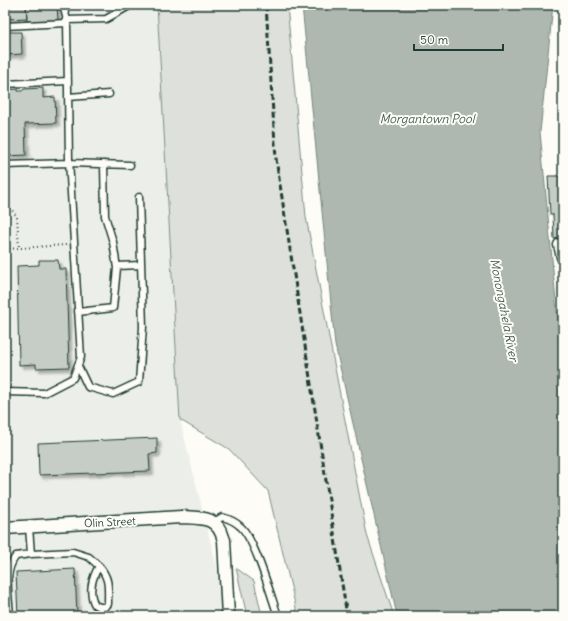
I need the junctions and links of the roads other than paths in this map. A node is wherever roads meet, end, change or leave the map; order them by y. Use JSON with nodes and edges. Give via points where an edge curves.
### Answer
{"nodes":[{"id":1,"x":63,"y":5,"type":"edge"},
{"id":2,"x":131,"y":5,"type":"edge"},
{"id":3,"x":67,"y":21,"type":"junction"},
{"id":4,"x":5,"y":26,"type":"edge"},
{"id":5,"x":68,"y":81,"type":"junction"},
{"id":6,"x":5,"y":84,"type":"edge"},
{"id":7,"x":109,"y":94,"type":"dead end"},
{"id":8,"x":68,"y":97,"type":"junction"},
{"id":9,"x":69,"y":163,"type":"junction"},
{"id":10,"x":104,"y":164,"type":"junction"},
{"id":11,"x":130,"y":165,"type":"dead end"},
{"id":12,"x":5,"y":166,"type":"edge"},
{"id":13,"x":139,"y":197,"type":"dead end"},
{"id":14,"x":560,"y":245,"type":"dead end"},
{"id":15,"x":563,"y":257,"type":"edge"},
{"id":16,"x":141,"y":265,"type":"junction"},
{"id":17,"x":117,"y":266,"type":"junction"},
{"id":18,"x":78,"y":312,"type":"junction"},
{"id":19,"x":78,"y":366,"type":"junction"},
{"id":20,"x":5,"y":392,"type":"edge"},
{"id":21,"x":214,"y":522,"type":"junction"},
{"id":22,"x":29,"y":527,"type":"junction"},
{"id":23,"x":5,"y":528,"type":"edge"},
{"id":24,"x":31,"y":554,"type":"junction"},
{"id":25,"x":99,"y":566,"type":"junction"},
{"id":26,"x":10,"y":616,"type":"edge"},
{"id":27,"x":228,"y":616,"type":"edge"},
{"id":28,"x":278,"y":616,"type":"edge"}],
"edges":[{"from":1,"to":3,"type":"lane"},
{"from":2,"to":3,"type":"lane","via":[[106,19]]},
{"from":3,"to":4,"type":"lane"},
{"from":3,"to":5,"type":"lane"},
{"from":5,"to":6,"type":"lane"},
{"from":5,"to":8,"type":"lane"},
{"from":7,"to":8,"type":"lane"},
{"from":8,"to":9,"type":"lane"},
{"from":9,"to":10,"type":"lane"},
{"from":9,"to":12,"type":"lane"},
{"from":9,"to":18,"type":"lane"},
{"from":10,"to":11,"type":"lane"},
{"from":10,"to":17,"type":"lane","via":[[105,216]]},
{"from":13,"to":16,"type":"lane"},
{"from":14,"to":15,"type":"street"},
{"from":16,"to":17,"type":"lane"},
{"from":16,"to":19,"type":"lane","via":[[143,327],[139,382],[113,394],[88,387]]},
{"from":17,"to":18,"type":"lane","via":[[113,308]]},
{"from":18,"to":19,"type":"lane","via":[[81,357]]},
{"from":19,"to":20,"type":"lane","via":[[73,378],[44,392]]},
{"from":21,"to":22,"type":"street","name":"Olin Street","via":[[181,517]]},
{"from":21,"to":27,"type":"street","via":[[221,530],[224,540]]},
{"from":21,"to":28,"type":"lane","via":[[222,517],[230,519],[242,528],[251,542]]},
{"from":22,"to":23,"type":"street","name":"Olin Street"},
{"from":22,"to":24,"type":"lane"},
{"from":24,"to":25,"type":"lane","via":[[73,552],[89,557]]},
{"from":24,"to":26,"type":"lane","via":[[16,556],[8,571]]},
{"from":25,"to":25,"type":"lane","via":[[93,577],[91,599],[95,605],[105,607],[108,604],[108,584],[106,574]]}]}
